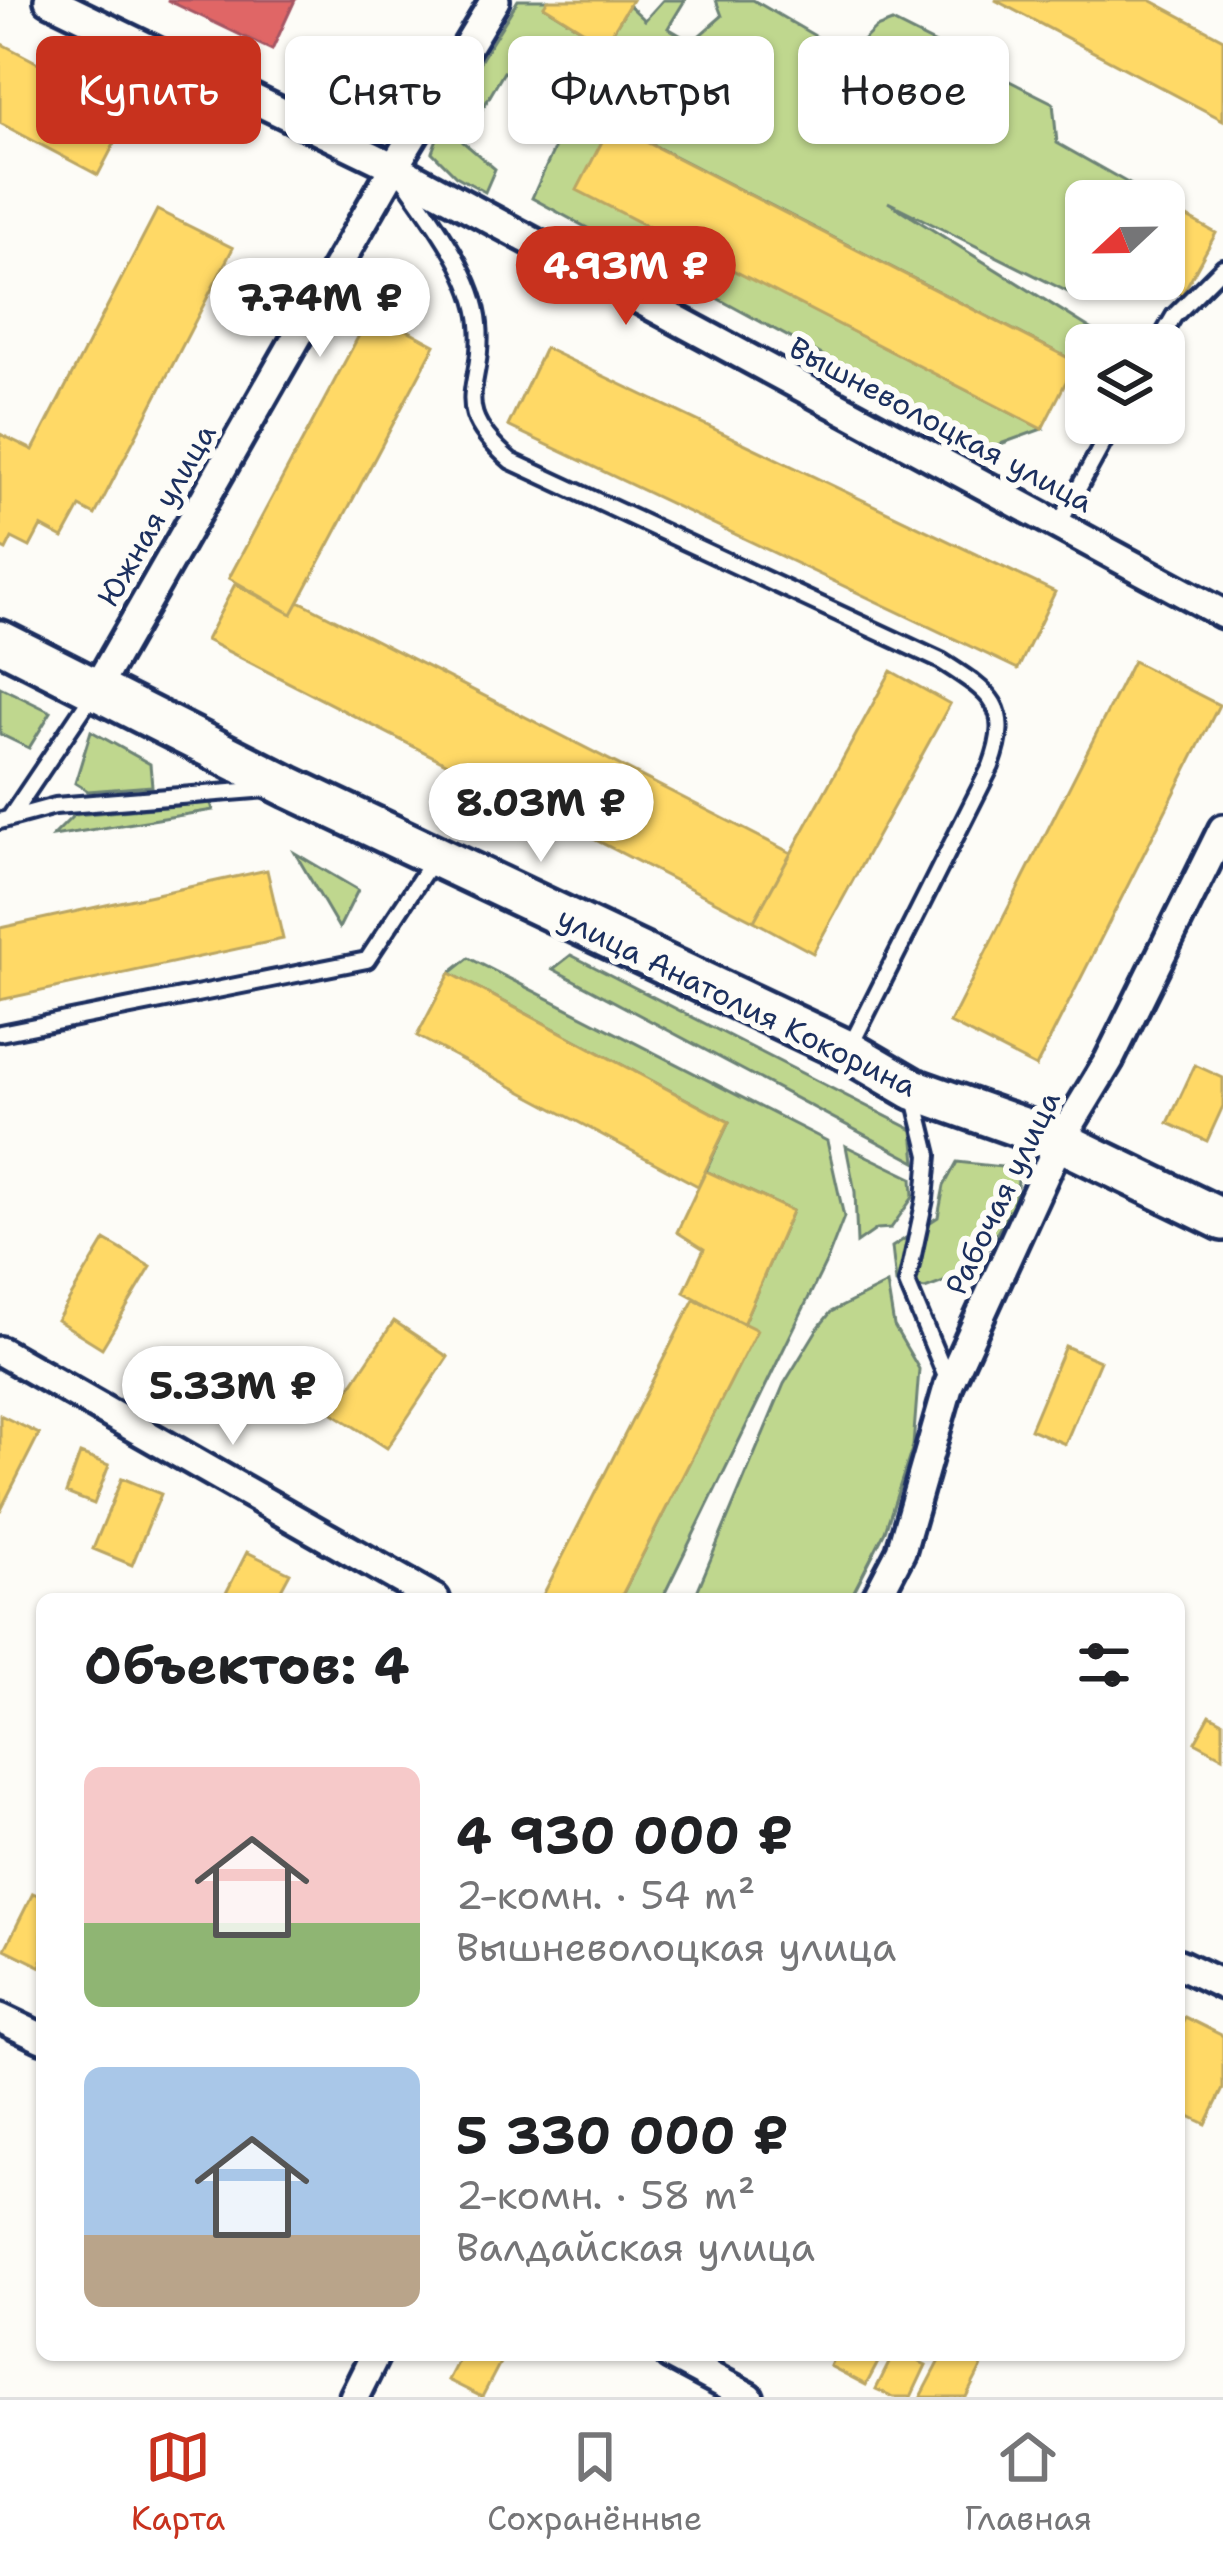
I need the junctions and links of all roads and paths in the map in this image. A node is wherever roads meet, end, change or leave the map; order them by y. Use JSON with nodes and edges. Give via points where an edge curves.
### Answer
{"nodes":[{"id":1,"x":49,"y":0,"type":"edge"},
{"id":2,"x":495,"y":0,"type":"edge"},
{"id":3,"x":394,"y":167,"type":"junction"},
{"id":4,"x":1223,"y":268,"type":"edge"},
{"id":5,"x":1169,"y":324,"type":"edge"},
{"id":6,"x":1103,"y":444,"type":"edge"},
{"id":7,"x":1058,"y":526,"type":"junction"},
{"id":8,"x":1223,"y":614,"type":"edge"},
{"id":9,"x":0,"y":641,"type":"edge"},
{"id":10,"x":94,"y":691,"type":"junction"},
{"id":11,"x":289,"y":788,"type":"junction"},
{"id":12,"x":4,"y":818,"type":"edge"},
{"id":13,"x":1223,"y":830,"type":"edge"},
{"id":14,"x":435,"y":856,"type":"junction"},
{"id":15,"x":0,"y":1033,"type":"edge"},
{"id":16,"x":848,"y":1052,"type":"junction"},
{"id":17,"x":913,"y":1089,"type":"junction"},
{"id":18,"x":1060,"y":1141,"type":"junction"},
{"id":19,"x":1223,"y":1220,"type":"edge"},
{"id":20,"x":0,"y":1351,"type":"edge"},
{"id":21,"x":949,"y":1384,"type":"junction"},
{"id":22,"x":424,"y":1593,"type":"edge"},
{"id":23,"x":879,"y":1593,"type":"edge"},
{"id":24,"x":1185,"y":1967,"type":"edge"},
{"id":25,"x":1223,"y":1985,"type":"edge"},
{"id":26,"x":0,"y":2018,"type":"edge"},
{"id":27,"x":36,"y":2035,"type":"edge"},
{"id":28,"x":372,"y":2361,"type":"edge"},
{"id":29,"x":681,"y":2361,"type":"edge"},
{"id":30,"x":354,"y":2397,"type":"edge"},
{"id":31,"x":749,"y":2397,"type":"edge"}],
"edges":[{"from":1,"to":3,"type":"street","name":"Вышневолоцкая улица"},
{"from":2,"to":3,"type":"street","name":"Южная улица"},
{"from":3,"to":7,"type":"street","name":"Вышневолоцкая улица"},
{"from":3,"to":10,"type":"street","name":"Южная улица"},
{"from":3,"to":16,"type":"lane","via":[[458,260],[479,322],[472,416],[490,443],[511,461],[941,662],[976,683],[999,711],[1003,735],[991,766]]},
{"from":4,"to":5,"type":"lane"},
{"from":6,"to":7,"type":"lane"},
{"from":7,"to":8,"type":"street","name":"Вышневолоцкая улица"},
{"from":9,"to":10,"type":"street","name":"улица Анатолия Кокорина"},
{"from":10,"to":11,"type":"street","name":"улица Анатолия Кокорина"},
{"from":10,"to":12,"type":"lane"},
{"from":11,"to":12,"type":"lane","via":[[56,806]]},
{"from":11,"to":14,"type":"street","name":"улица Анатолия Кокорина"},
{"from":13,"to":18,"type":"street","name":"Рабочая улица"},
{"from":14,"to":15,"type":"lane","via":[[367,960]]},
{"from":14,"to":16,"type":"street","name":"улица Анатолия Кокорина"},
{"from":16,"to":17,"type":"street","name":"улица Анатолия Кокорина"},
{"from":17,"to":18,"type":"street","name":"улица Анатолия Кокорина"},
{"from":17,"to":21,"type":"lane","via":[[929,1155],[907,1283]]},
{"from":18,"to":19,"type":"street","name":"улица Анатолия Кокорина"},
{"from":18,"to":21,"type":"street","name":"Рабочая улица"},
{"from":20,"to":22,"type":"street"},
{"from":21,"to":23,"type":"street","name":"Рабочая улица","via":[[901,1551]]},
{"from":24,"to":25,"type":"street"},
{"from":26,"to":27,"type":"street"},
{"from":28,"to":30,"type":"street"},
{"from":29,"to":31,"type":"street"}]}
